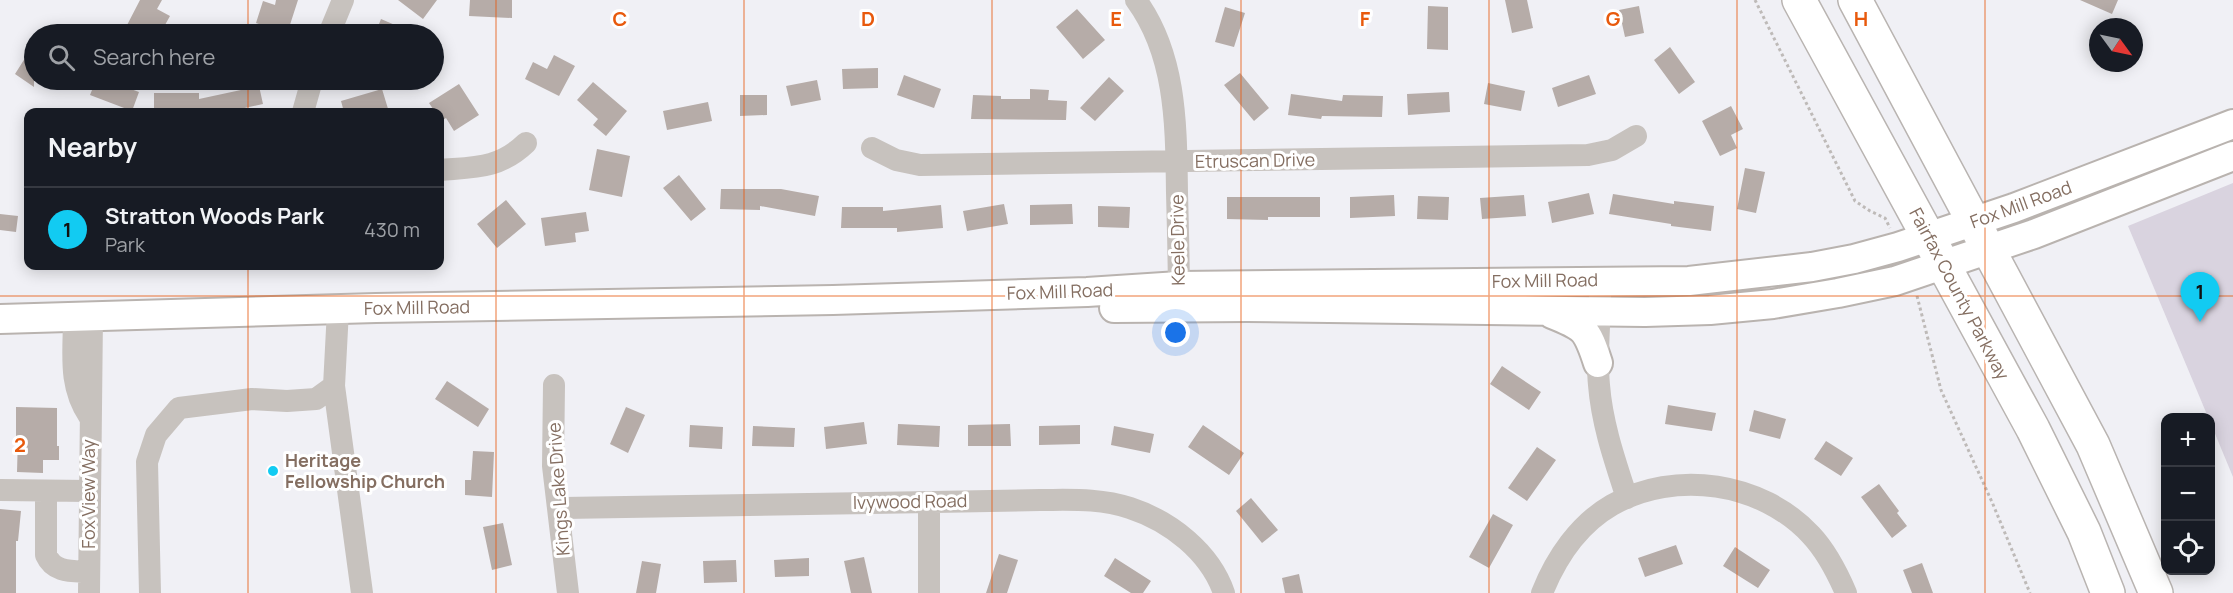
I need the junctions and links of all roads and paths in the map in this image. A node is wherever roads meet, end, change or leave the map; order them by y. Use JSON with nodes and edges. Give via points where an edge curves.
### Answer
{"nodes":[{"id":1,"x":343,"y":0,"type":"edge"},
{"id":2,"x":1755,"y":0,"type":"edge"},
{"id":3,"x":1799,"y":0,"type":"edge"},
{"id":4,"x":1855,"y":0,"type":"edge"},
{"id":5,"x":1140,"y":1,"type":"edge"},
{"id":6,"x":333,"y":24,"type":"edge"},
{"id":7,"x":309,"y":90,"type":"edge"},
{"id":8,"x":304,"y":108,"type":"edge"},
{"id":9,"x":2233,"y":124,"type":"edge"},
{"id":10,"x":1636,"y":136,"type":"dead end"},
{"id":11,"x":526,"y":143,"type":"dead end"},
{"id":12,"x":872,"y":148,"type":"dead end"},
{"id":13,"x":2233,"y":156,"type":"edge"},
{"id":14,"x":1177,"y":163,"type":"junction"},
{"id":15,"x":444,"y":170,"type":"edge"},
{"id":16,"x":1980,"y":236,"type":"junction"},
{"id":17,"x":1898,"y":247,"type":"junction"},
{"id":18,"x":1936,"y":251,"type":"junction"},
{"id":19,"x":1910,"y":276,"type":"junction"},
{"id":20,"x":1600,"y":281,"type":"junction"},
{"id":21,"x":1179,"y":297,"type":"junction"},
{"id":22,"x":338,"y":310,"type":"junction"},
{"id":23,"x":1545,"y":310,"type":"junction"},
{"id":24,"x":1600,"y":312,"type":"junction"},
{"id":25,"x":83,"y":316,"type":"junction"},
{"id":26,"x":0,"y":319,"type":"edge"},
{"id":27,"x":1598,"y":363,"type":"junction"},
{"id":28,"x":554,"y":385,"type":"dead end"},
{"id":29,"x":334,"y":386,"type":"junction"},
{"id":30,"x":0,"y":490,"type":"edge"},
{"id":31,"x":46,"y":491,"type":"junction"},
{"id":32,"x":89,"y":491,"type":"junction"},
{"id":33,"x":1627,"y":498,"type":"junction"},
{"id":34,"x":929,"y":502,"type":"junction"},
{"id":35,"x":558,"y":508,"type":"junction"},
{"id":36,"x":89,"y":583,"type":"edge"},
{"id":37,"x":150,"y":593,"type":"edge"},
{"id":38,"x":363,"y":593,"type":"edge"},
{"id":39,"x":568,"y":593,"type":"edge"},
{"id":40,"x":929,"y":593,"type":"edge"},
{"id":41,"x":1224,"y":593,"type":"edge"},
{"id":42,"x":1542,"y":593,"type":"edge"},
{"id":43,"x":1846,"y":593,"type":"edge"},
{"id":44,"x":2030,"y":593,"type":"edge"},
{"id":45,"x":2108,"y":593,"type":"edge"},
{"id":46,"x":2156,"y":593,"type":"edge"}],
"edges":[{"from":1,"to":6,"type":"street"},
{"from":2,"to":17,"type":"path","via":[[1855,201],[1885,218]]},
{"from":3,"to":18,"type":"highway","name":"Fairfax County Parkway"},
{"from":4,"to":16,"type":"highway"},
{"from":5,"to":14,"type":"street","name":"Keele Drive","via":[[1170,82]]},
{"from":7,"to":8,"type":"street"},
{"from":9,"to":16,"type":"main road","name":"Fox Mill Road"},
{"from":10,"to":14,"type":"street","name":"Etruscan Drive","via":[[1612,150],[1588,155]]},
{"from":11,"to":15,"type":"street","via":[[504,161],[490,166]]},
{"from":12,"to":14,"type":"street","name":"Etruscan Drive","via":[[896,160],[920,165]]},
{"from":13,"to":16,"type":"main road","name":"Fox Mill Road"},
{"from":14,"to":21,"type":"street","name":"Keele Drive"},
{"from":16,"to":18,"type":"main road","name":"Fox Mill Road"},
{"from":16,"to":46,"type":"highway","via":[[2093,445]]},
{"from":17,"to":18,"type":"main road","name":"Fox Mill Road"},
{"from":17,"to":20,"type":"main road","name":"Fox Mill Road","via":[[1844,261],[1764,274],[1689,281]]},
{"from":18,"to":19,"type":"main road","name":"Fox Mill Road"},
{"from":18,"to":45,"type":"highway","name":"Fairfax County Parkway","via":[[2060,482]]},
{"from":19,"to":24,"type":"main road","name":"Fox Mill Road","via":[[1838,294],[1748,307]]},
{"from":19,"to":44,"type":"path","via":[[1941,390]]},
{"from":20,"to":21,"type":"main road","name":"Fox Mill Road"},
{"from":20,"to":24,"type":"street"},
{"from":21,"to":22,"type":"main road","name":"Fox Mill Road","via":[[1087,292]]},
{"from":21,"to":23,"type":"main road","name":"Fox Mill Road"},
{"from":22,"to":25,"type":"main road","name":"Fox Mill Road"},
{"from":22,"to":29,"type":"street"},
{"from":23,"to":24,"type":"main road","name":"Fox Mill Road"},
{"from":23,"to":27,"type":"main road","via":[[1582,328]]},
{"from":24,"to":27,"type":"street"},
{"from":25,"to":26,"type":"main road","name":"Fox Mill Road"},
{"from":25,"to":32,"type":"street","name":"Fox View Way","via":[[90,417]]},
{"from":27,"to":33,"type":"street","via":[[1611,452]]},
{"from":28,"to":35,"type":"street","name":"Kings Lake Drive","via":[[552,438]]},
{"from":29,"to":37,"type":"street","via":[[316,399],[252,399],[179,408],[156,435],[147,462]]},
{"from":29,"to":38,"type":"street"},
{"from":30,"to":31,"type":"street"},
{"from":31,"to":32,"type":"street"},
{"from":31,"to":36,"type":"street","name":"Fox View Way","via":[[46,555],[61,570]]},
{"from":32,"to":36,"type":"street","name":"Fox View Way"},
{"from":33,"to":42,"type":"street","via":[[1611,506],[1575,537],[1555,565]]},
{"from":33,"to":43,"type":"street","via":[[1694,484],[1749,494],[1775,506],[1809,533],[1828,557]]},
{"from":34,"to":35,"type":"street","name":"Ivywood Road"},
{"from":34,"to":40,"type":"street"},
{"from":34,"to":41,"type":"street","name":"Ivywood Road","via":[[1083,500],[1131,508],[1157,519],[1194,547],[1210,565]]},
{"from":35,"to":39,"type":"street","name":"Kings Lake Drive"}]}
